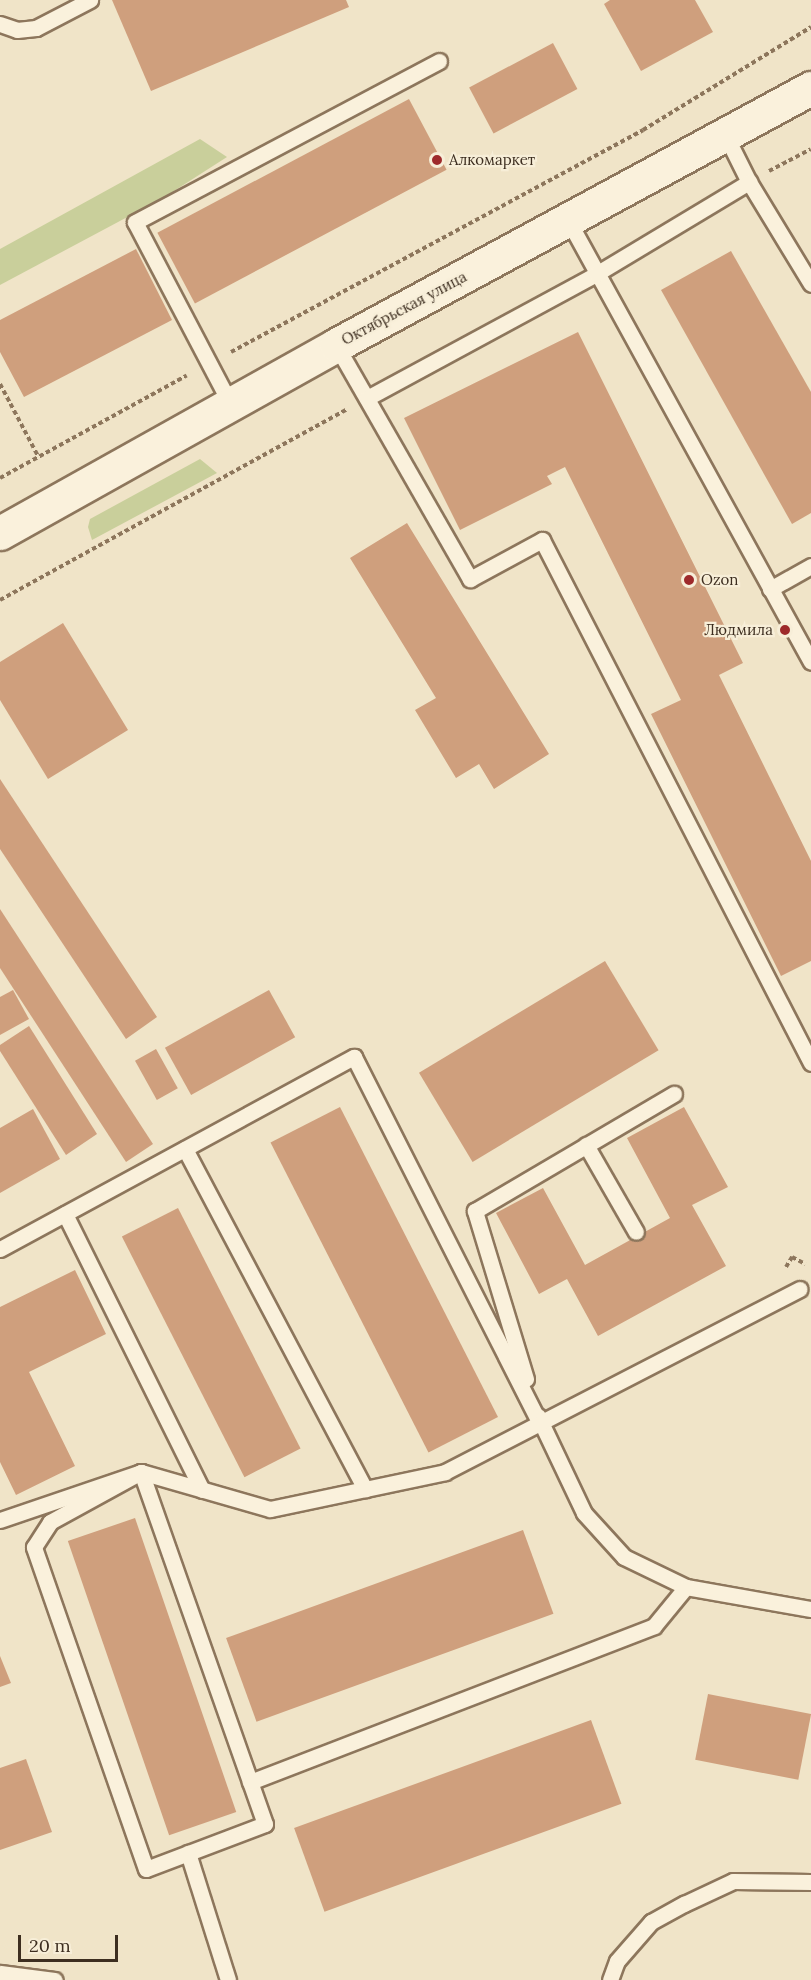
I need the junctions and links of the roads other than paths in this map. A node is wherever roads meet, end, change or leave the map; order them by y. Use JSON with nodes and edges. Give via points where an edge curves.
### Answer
{"nodes":[{"id":1,"x":90,"y":0,"type":"edge"},
{"id":2,"x":0,"y":24,"type":"edge"},
{"id":3,"x":439,"y":61,"type":"dead end"},
{"id":4,"x":811,"y":88,"type":"edge"},
{"id":5,"x":725,"y":134,"type":"junction"},
{"id":6,"x":749,"y":182,"type":"junction"},
{"id":7,"x":568,"y":220,"type":"junction"},
{"id":8,"x":596,"y":274,"type":"junction"},
{"id":9,"x":811,"y":284,"type":"edge"},
{"id":10,"x":336,"y":345,"type":"junction"},
{"id":11,"x":367,"y":398,"type":"junction"},
{"id":12,"x":230,"y":404,"type":"junction"},
{"id":13,"x":0,"y":533,"type":"edge"},
{"id":14,"x":811,"y":566,"type":"edge"},
{"id":15,"x":770,"y":589,"type":"junction"},
{"id":16,"x":811,"y":662,"type":"edge"},
{"id":17,"x":811,"y":1063,"type":"edge"},
{"id":18,"x":674,"y":1094,"type":"dead end"},
{"id":19,"x":586,"y":1145,"type":"junction"},
{"id":20,"x":184,"y":1149,"type":"junction"},
{"id":21,"x":65,"y":1214,"type":"junction"},
{"id":22,"x":636,"y":1232,"type":"dead end"},
{"id":23,"x":0,"y":1249,"type":"edge"},
{"id":24,"x":799,"y":1289,"type":"dead end"},
{"id":25,"x":541,"y":1425,"type":"junction"},
{"id":26,"x":141,"y":1472,"type":"junction"},
{"id":27,"x":365,"y":1489,"type":"junction"},
{"id":28,"x":202,"y":1490,"type":"junction"},
{"id":29,"x":0,"y":1520,"type":"edge"},
{"id":30,"x":686,"y":1587,"type":"junction"},
{"id":31,"x":811,"y":1609,"type":"edge"},
{"id":32,"x":250,"y":1782,"type":"junction"},
{"id":33,"x":188,"y":1853,"type":"junction"},
{"id":34,"x":811,"y":1882,"type":"edge"},
{"id":35,"x":0,"y":1973,"type":"edge"},
{"id":36,"x":55,"y":1980,"type":"edge"},
{"id":37,"x":228,"y":1980,"type":"edge"},
{"id":38,"x":610,"y":1980,"type":"edge"}],
"edges":[{"from":1,"to":2,"type":"lane","via":[[36,28],[17,30]]},
{"from":3,"to":12,"type":"lane","via":[[135,222]]},
{"from":4,"to":5,"type":"main road","name":"Октябрьская улица"},
{"from":5,"to":6,"type":"lane"},
{"from":5,"to":7,"type":"main road","name":"Октябрьская улица"},
{"from":6,"to":8,"type":"lane"},
{"from":6,"to":9,"type":"lane"},
{"from":7,"to":8,"type":"lane"},
{"from":7,"to":10,"type":"main road","name":"Октябрьская улица"},
{"from":8,"to":11,"type":"lane"},
{"from":8,"to":15,"type":"lane"},
{"from":10,"to":11,"type":"lane"},
{"from":10,"to":12,"type":"main road","name":"Октябрьская улица"},
{"from":11,"to":17,"type":"lane","via":[[470,579],[542,540]]},
{"from":12,"to":13,"type":"main road","name":"Октябрьская улица"},
{"from":14,"to":15,"type":"lane"},
{"from":15,"to":16,"type":"lane"},
{"from":18,"to":19,"type":"lane"},
{"from":19,"to":22,"type":"lane"},
{"from":19,"to":25,"type":"lane","via":[[474,1211]]},
{"from":20,"to":21,"type":"lane"},
{"from":20,"to":25,"type":"lane","via":[[354,1057]]},
{"from":20,"to":27,"type":"lane"},
{"from":21,"to":23,"type":"lane"},
{"from":21,"to":28,"type":"lane"},
{"from":24,"to":25,"type":"lane"},
{"from":25,"to":27,"type":"lane","via":[[445,1472]]},
{"from":25,"to":30,"type":"lane","via":[[584,1513],[624,1557]]},
{"from":26,"to":28,"type":"lane"},
{"from":26,"to":29,"type":"lane"},
{"from":26,"to":32,"type":"lane"},
{"from":26,"to":33,"type":"lane","via":[[50,1522],[34,1547],[146,1869]]},
{"from":27,"to":28,"type":"lane","via":[[270,1509]]},
{"from":30,"to":31,"type":"lane"},
{"from":30,"to":32,"type":"lane","via":[[654,1626]]},
{"from":32,"to":33,"type":"lane","via":[[265,1824]]},
{"from":33,"to":37,"type":"lane"},
{"from":34,"to":38,"type":"lane","via":[[733,1881],[684,1904],[651,1922],[617,1961]]},
{"from":35,"to":36,"type":"lane"}]}
